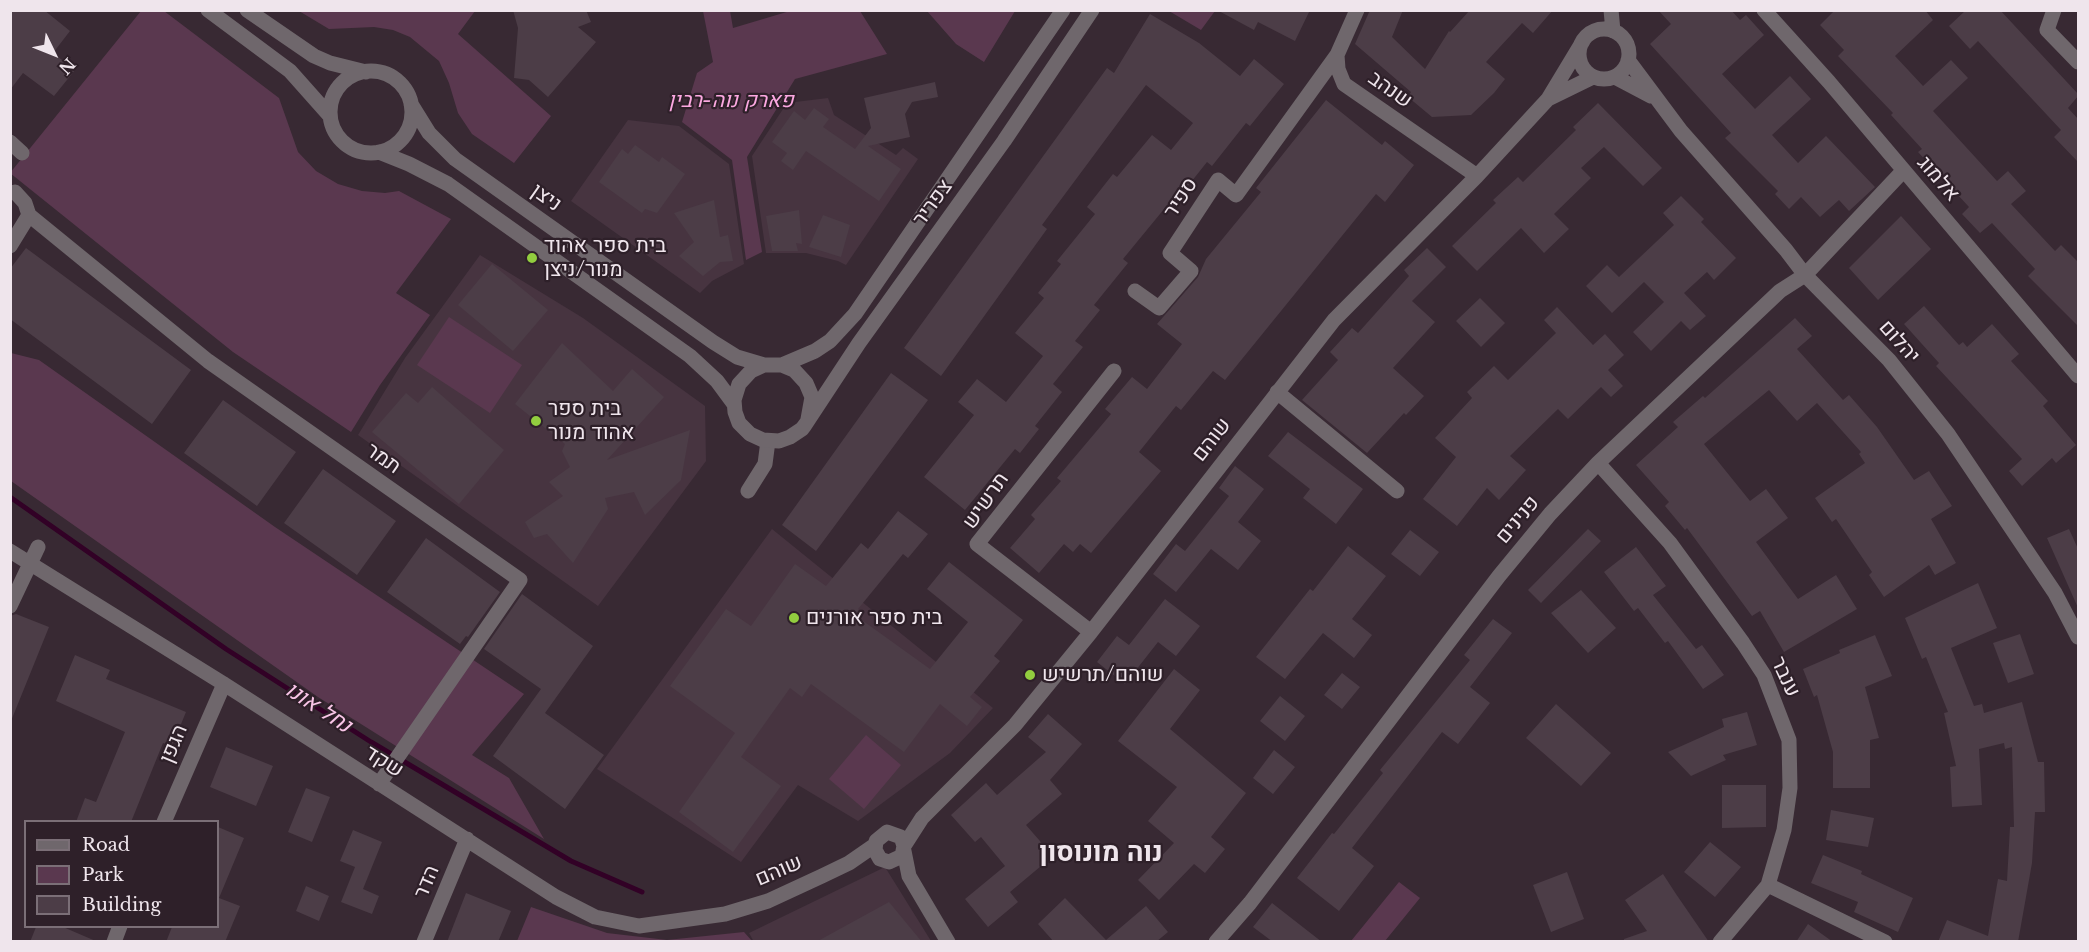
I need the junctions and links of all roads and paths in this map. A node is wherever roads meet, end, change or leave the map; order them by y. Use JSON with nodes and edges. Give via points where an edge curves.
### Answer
{"nodes":[{"id":1,"x":208,"y":10,"type":"edge"},
{"id":2,"x":247,"y":10,"type":"edge"},
{"id":3,"x":1064,"y":10,"type":"edge"},
{"id":4,"x":1092,"y":10,"type":"edge"},
{"id":5,"x":1357,"y":10,"type":"edge"},
{"id":6,"x":1611,"y":10,"type":"edge"},
{"id":7,"x":1764,"y":10,"type":"edge"},
{"id":8,"x":2054,"y":10,"type":"edge"},
{"id":9,"x":1614,"y":31,"type":"junction"},
{"id":10,"x":1583,"y":41,"type":"junction"},
{"id":11,"x":1337,"y":55,"type":"junction"},
{"id":12,"x":1628,"y":60,"type":"junction"},
{"id":13,"x":2079,"y":62,"type":"edge"},
{"id":14,"x":366,"y":72,"type":"junction"},
{"id":15,"x":1593,"y":76,"type":"junction"},
{"id":16,"x":1615,"y":77,"type":"junction"},
{"id":17,"x":1548,"y":99,"type":"junction"},
{"id":18,"x":1656,"y":99,"type":"junction"},
{"id":19,"x":411,"y":104,"type":"junction"},
{"id":20,"x":330,"y":116,"type":"junction"},
{"id":21,"x":379,"y":152,"type":"junction"},
{"id":22,"x":1903,"y":171,"type":"junction"},
{"id":23,"x":1477,"y":176,"type":"junction"},
{"id":24,"x":15,"y":192,"type":"dead end"},
{"id":25,"x":29,"y":215,"type":"junction"},
{"id":26,"x":10,"y":246,"type":"edge"},
{"id":27,"x":1804,"y":275,"type":"junction"},
{"id":28,"x":1135,"y":291,"type":"dead end"},
{"id":29,"x":764,"y":365,"type":"junction"},
{"id":30,"x":782,"y":365,"type":"junction"},
{"id":31,"x":1114,"y":371,"type":"dead end"},
{"id":32,"x":2079,"y":376,"type":"edge"},
{"id":33,"x":1276,"y":392,"type":"junction"},
{"id":34,"x":734,"y":404,"type":"junction"},
{"id":35,"x":808,"y":419,"type":"junction"},
{"id":36,"x":768,"y":441,"type":"junction"},
{"id":37,"x":1598,"y":463,"type":"junction"},
{"id":38,"x":748,"y":491,"type":"dead end"},
{"id":39,"x":1397,"y":491,"type":"dead end"},
{"id":40,"x":38,"y":547,"type":"dead end"},
{"id":41,"x":10,"y":551,"type":"edge"},
{"id":42,"x":29,"y":563,"type":"junction"},
{"id":43,"x":10,"y":606,"type":"edge"},
{"id":44,"x":1091,"y":632,"type":"junction"},
{"id":45,"x":2079,"y":637,"type":"edge"},
{"id":46,"x":224,"y":684,"type":"junction"},
{"id":47,"x":379,"y":784,"type":"junction"},
{"id":48,"x":922,"y":818,"type":"junction"},
{"id":49,"x":165,"y":820,"type":"edge"},
{"id":50,"x":892,"y":832,"type":"junction"},
{"id":51,"x":467,"y":839,"type":"junction"},
{"id":52,"x":875,"y":845,"type":"junction"},
{"id":53,"x":904,"y":849,"type":"junction"},
{"id":54,"x":887,"y":862,"type":"junction"},
{"id":55,"x":849,"y":863,"type":"junction"},
{"id":56,"x":909,"y":876,"type":"junction"},
{"id":57,"x":1768,"y":885,"type":"junction"},
{"id":58,"x":725,"y":914,"type":"joint"},
{"id":59,"x":120,"y":928,"type":"edge"},
{"id":60,"x":114,"y":942,"type":"edge"},
{"id":61,"x":424,"y":942,"type":"edge"},
{"id":62,"x":948,"y":942,"type":"edge"},
{"id":63,"x":1216,"y":942,"type":"edge"},
{"id":64,"x":1720,"y":942,"type":"edge"},
{"id":65,"x":1885,"y":942,"type":"edge"}],
"edges":[{"from":1,"to":20,"type":"street","via":[[290,71]]},
{"from":2,"to":14,"type":"street","via":[[314,56]]},
{"from":3,"to":30,"type":"street","name":"צפריר","via":[[855,314],[830,341]]},
{"from":4,"to":35,"type":"street","name":"צפריר"},
{"from":5,"to":11,"type":"street"},
{"from":6,"to":9,"type":"street"},
{"from":7,"to":22,"type":"street","name":"אלמוג"},
{"from":8,"to":13,"type":"street","via":[[2047,30]]},
{"from":9,"to":10,"type":"street","via":[[1596,30]]},
{"from":9,"to":12,"type":"street","via":[[1626,43]]},
{"from":10,"to":15,"type":"street","via":[[1581,65]]},
{"from":10,"to":17,"type":"street","name":"שוהם"},
{"from":11,"to":23,"type":"street","name":"שנהב","via":[[1344,84]]},
{"from":11,"to":28,"type":"street","name":"ספיר","via":[[1236,195],[1218,180],[1170,253],[1191,271],[1166,301],[1159,308]]},
{"from":12,"to":16,"type":"street"},
{"from":12,"to":18,"type":"street","name":"יהלום"},
{"from":14,"to":19,"type":"street","via":[[383,74],[398,82]]},
{"from":14,"to":20,"type":"street","via":[[350,77],[338,88]]},
{"from":15,"to":16,"type":"street"},
{"from":15,"to":17,"type":"street","name":"שוהם"},
{"from":16,"to":18,"type":"street","name":"יהלום"},
{"from":17,"to":23,"type":"street","name":"שוהם"},
{"from":18,"to":27,"type":"street","name":"יהלום"},
{"from":19,"to":21,"type":"street","via":[[404,136],[393,147]]},
{"from":19,"to":29,"type":"street","name":"ניצן","via":[[429,133],[455,159],[713,342],[737,357]]},
{"from":20,"to":21,"type":"street","via":[[338,137],[349,147],[364,153]]},
{"from":21,"to":34,"type":"street","via":[[448,184],[690,356],[717,381]]},
{"from":22,"to":27,"type":"street","name":"פנינים"},
{"from":22,"to":32,"type":"street","name":"אלמוג"},
{"from":23,"to":33,"type":"street","name":"שוהם","via":[[1334,320]]},
{"from":24,"to":25,"type":"street","name":"תמר"},
{"from":25,"to":26,"type":"street"},
{"from":25,"to":47,"type":"street","name":"תמר","via":[[208,361],[520,580]]},
{"from":27,"to":37,"type":"street","name":"פנינים","via":[[1780,291]]},
{"from":27,"to":45,"type":"street","name":"יהלום","via":[[1888,360],[1948,434],[2055,593]]},
{"from":29,"to":30,"type":"street"},
{"from":29,"to":34,"type":"street","via":[[743,378]]},
{"from":30,"to":35,"type":"street","via":[[801,376],[809,389],[812,404]]},
{"from":31,"to":44,"type":"street","name":"תרשיש","via":[[976,543]]},
{"from":33,"to":39,"type":"street"},
{"from":33,"to":44,"type":"street","name":"שוהם"},
{"from":34,"to":36,"type":"street","via":[[738,420],[746,430]]},
{"from":35,"to":36,"type":"street","via":[[790,437]]},
{"from":36,"to":38,"type":"street","via":[[765,464]]},
{"from":37,"to":57,"type":"street","name":"ענבר","via":[[1670,543],[1764,675],[1789,740],[1790,788],[1784,830]]},
{"from":37,"to":63,"type":"street","name":"פנינים","via":[[1499,576],[1250,903]]},
{"from":40,"to":42,"type":"street"},
{"from":41,"to":42,"type":"street","name":"שקד"},
{"from":42,"to":43,"type":"street"},
{"from":42,"to":46,"type":"street","name":"שקד"},
{"from":44,"to":48,"type":"street","name":"שוהם","via":[[1015,725]]},
{"from":46,"to":47,"type":"street","name":"שקד"},
{"from":46,"to":49,"type":"street","name":"הגפן"},
{"from":47,"to":51,"type":"street","name":"שקד"},
{"from":48,"to":50,"type":"street","name":"שוהם"},
{"from":48,"to":53,"type":"street","name":"שוהם"},
{"from":50,"to":52,"type":"street","via":[[879,837]]},
{"from":50,"to":53,"type":"street","via":[[901,837]]},
{"from":51,"to":58,"type":"street","name":"שקד","via":[[556,897],[596,917],[639,926]]},
{"from":51,"to":61,"type":"street","name":"הדר"},
{"from":52,"to":54,"type":"street","via":[[877,855]]},
{"from":52,"to":55,"type":"street","name":"שוהם"},
{"from":53,"to":54,"type":"street","via":[[898,859]]},
{"from":53,"to":56,"type":"street"},
{"from":54,"to":55,"type":"street","name":"שוהם"},
{"from":54,"to":56,"type":"street"},
{"from":55,"to":58,"type":"street","name":"שוהם","via":[[768,901]]},
{"from":56,"to":62,"type":"street"},
{"from":57,"to":64,"type":"street","name":"ענבר"},
{"from":57,"to":65,"type":"street"},
{"from":59,"to":60,"type":"street"}]}
